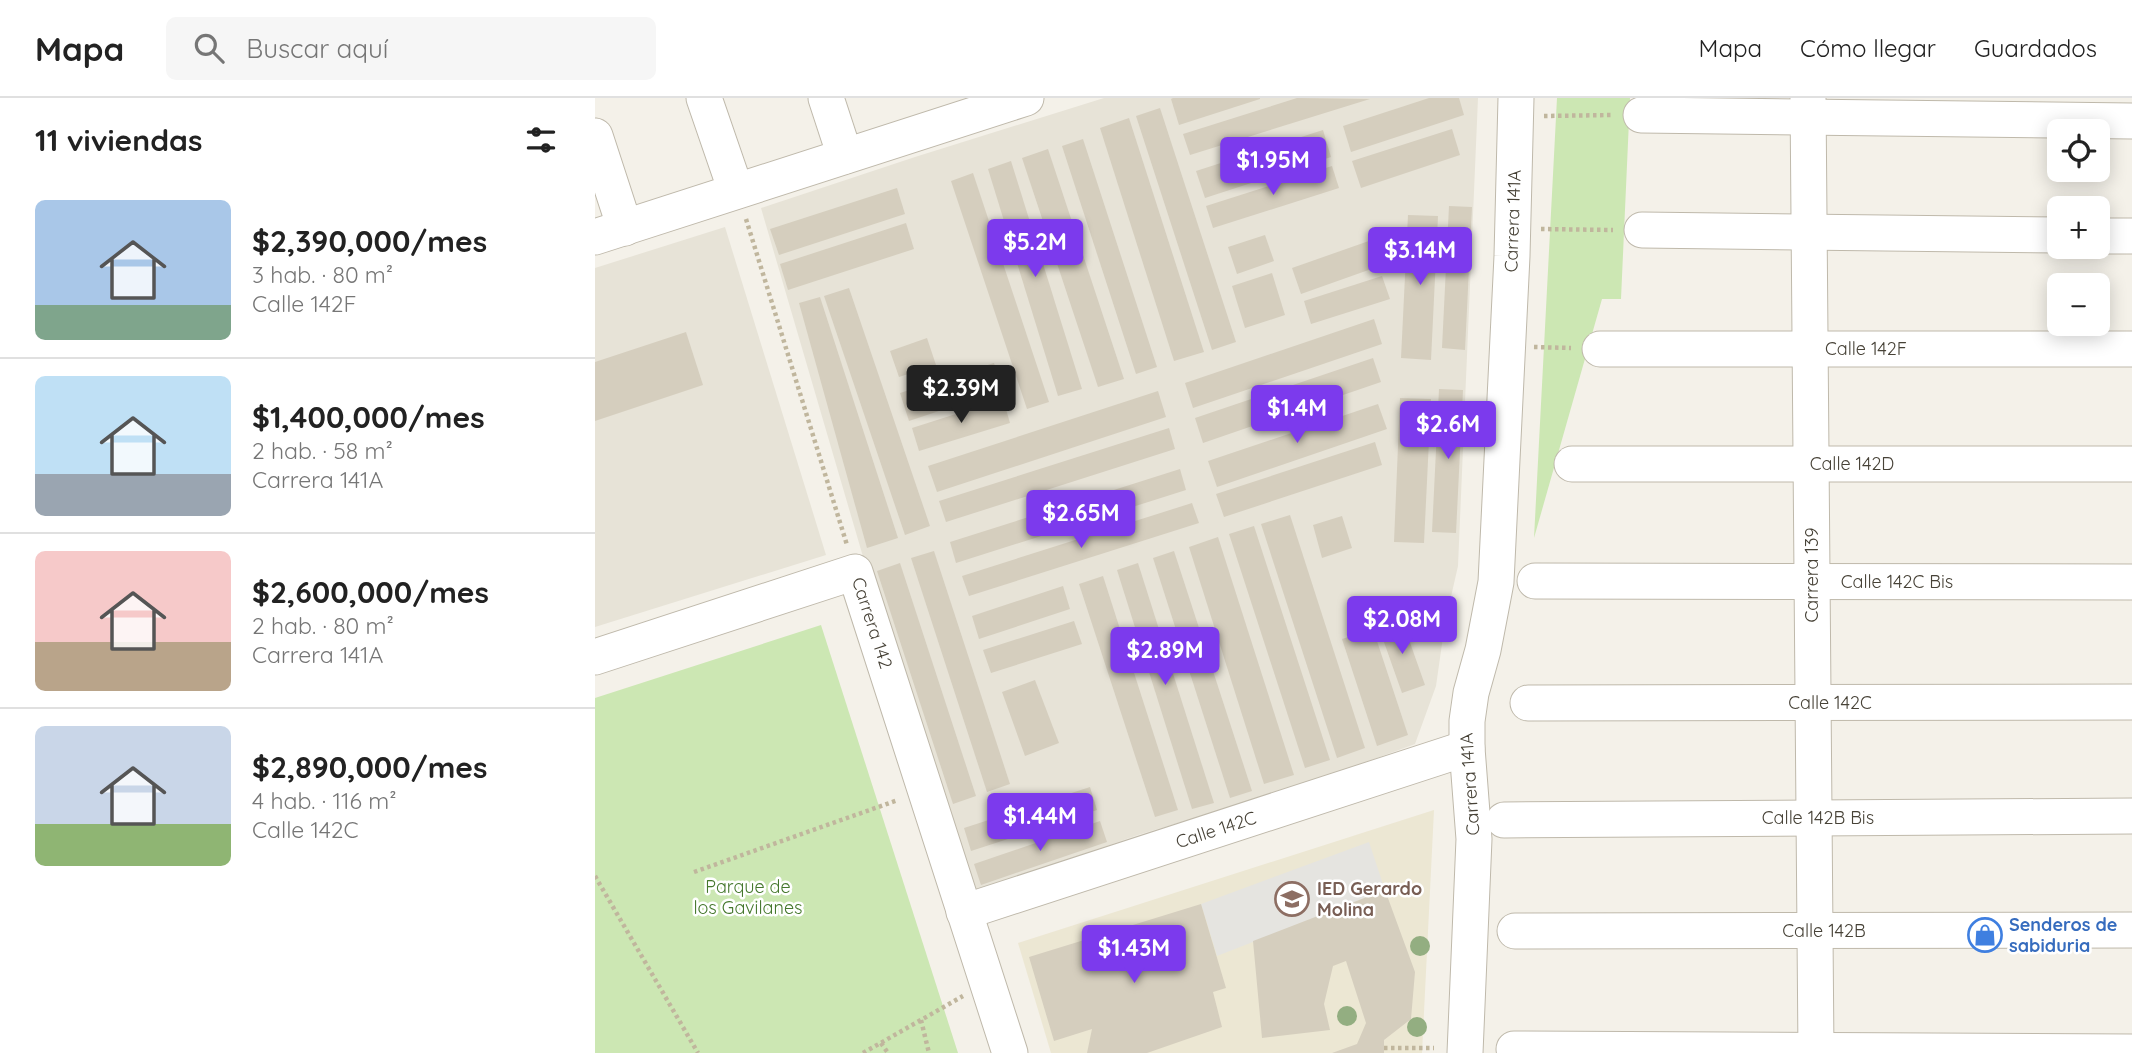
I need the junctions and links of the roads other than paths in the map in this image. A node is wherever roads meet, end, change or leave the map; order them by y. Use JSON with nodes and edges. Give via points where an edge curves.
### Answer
{"nodes":[{"id":1,"x":704,"y":98,"type":"edge"},
{"id":2,"x":826,"y":98,"type":"edge"},
{"id":3,"x":1026,"y":98,"type":"edge"},
{"id":4,"x":1516,"y":107,"type":"edge"},
{"id":5,"x":1807,"y":107,"type":"edge"},
{"id":6,"x":1937,"y":108,"type":"edge"},
{"id":7,"x":2050,"y":109,"type":"edge"},
{"id":8,"x":950,"y":110,"type":"edge"},
{"id":9,"x":1641,"y":115,"type":"road end"},
{"id":10,"x":2132,"y":121,"type":"edge"},
{"id":11,"x":595,"y":136,"type":"edge"},
{"id":12,"x":845,"y":156,"type":"junction"},
{"id":13,"x":736,"y":191,"type":"junction"},
{"id":14,"x":1642,"y":230,"type":"road end"},
{"id":15,"x":1808,"y":231,"type":"junction"},
{"id":16,"x":610,"y":232,"type":"edge"},
{"id":17,"x":2047,"y":235,"type":"edge"},
{"id":18,"x":2110,"y":236,"type":"edge"},
{"id":19,"x":2132,"y":236,"type":"edge"},
{"id":20,"x":1810,"y":348,"type":"junction"},
{"id":21,"x":1600,"y":349,"type":"road end"},
{"id":22,"x":2132,"y":349,"type":"edge"},
{"id":23,"x":1572,"y":464,"type":"dead end"},
{"id":24,"x":1811,"y":464,"type":"junction"},
{"id":25,"x":2132,"y":464,"type":"edge"},
{"id":26,"x":1535,"y":581,"type":"dead end"},
{"id":27,"x":1812,"y":582,"type":"junction"},
{"id":28,"x":2132,"y":582,"type":"edge"},
{"id":29,"x":595,"y":657,"type":"edge"},
{"id":30,"x":2132,"y":702,"type":"edge"},
{"id":31,"x":1528,"y":703,"type":"dead end"},
{"id":32,"x":1813,"y":703,"type":"junction"},
{"id":33,"x":1467,"y":748,"type":"junction"},
{"id":34,"x":2132,"y":816,"type":"edge"},
{"id":35,"x":1814,"y":818,"type":"junction"},
{"id":36,"x":1504,"y":820,"type":"dead end"},
{"id":37,"x":964,"y":912,"type":"junction"},
{"id":38,"x":1815,"y":930,"type":"junction"},
{"id":39,"x":2132,"y":930,"type":"edge"},
{"id":40,"x":1515,"y":931,"type":"dead end"},
{"id":41,"x":1514,"y":1049,"type":"dead end"},
{"id":42,"x":1450,"y":1050,"type":"edge"},
{"id":43,"x":1816,"y":1052,"type":"edge"},
{"id":44,"x":2132,"y":1052,"type":"edge"},
{"id":45,"x":1010,"y":1053,"type":"edge"}],
"edges":[{"from":1,"to":13,"type":"street"},
{"from":2,"to":12,"type":"street"},
{"from":3,"to":8,"type":"street"},
{"from":4,"to":33,"type":"street","name":"Carrera 141A","via":[[1496,582],[1471,693]]},
{"from":5,"to":6,"type":"street"},
{"from":5,"to":9,"type":"street"},
{"from":5,"to":15,"type":"street","name":"Carrera 139"},
{"from":6,"to":7,"type":"street"},
{"from":7,"to":10,"type":"street"},
{"from":8,"to":12,"type":"street"},
{"from":11,"to":16,"type":"street"},
{"from":12,"to":13,"type":"street"},
{"from":13,"to":16,"type":"street"},
{"from":14,"to":15,"type":"street"},
{"from":15,"to":17,"type":"street"},
{"from":15,"to":20,"type":"street","name":"Carrera 139"},
{"from":18,"to":19,"type":"street"},
{"from":20,"to":21,"type":"street","name":"Calle 142F"},
{"from":20,"to":22,"type":"street","name":"Calle 142F"},
{"from":20,"to":24,"type":"street","name":"Carrera 139"},
{"from":23,"to":24,"type":"street","name":"Calle 142D"},
{"from":24,"to":25,"type":"street","name":"Calle 142D"},
{"from":24,"to":27,"type":"street","name":"Carrera 139"},
{"from":26,"to":27,"type":"street","name":"Calle 142C Bis"},
{"from":27,"to":28,"type":"street","name":"Calle 142C Bis"},
{"from":27,"to":32,"type":"street","name":"Carrera 139"},
{"from":29,"to":37,"type":"street","name":"Carrera 142","via":[[855,572]]},
{"from":30,"to":32,"type":"street","name":"Calle 142C"},
{"from":31,"to":32,"type":"street","name":"Calle 142C"},
{"from":32,"to":35,"type":"street","name":"Carrera 139"},
{"from":33,"to":37,"type":"street","name":"Calle 142C"},
{"from":33,"to":42,"type":"street","name":"Carrera 141A","via":[[1474,839]]},
{"from":34,"to":35,"type":"street","name":"Calle 142B Bis"},
{"from":35,"to":36,"type":"street","name":"Calle 142B Bis"},
{"from":35,"to":38,"type":"street","name":"Carrera 139"},
{"from":37,"to":45,"type":"street","name":"Carrera 142"},
{"from":38,"to":39,"type":"street","name":"Calle 142B"},
{"from":38,"to":40,"type":"street","name":"Calle 142B"},
{"from":38,"to":43,"type":"street","name":"Carrera 139"},
{"from":41,"to":43,"type":"street"},
{"from":43,"to":44,"type":"street"}]}
